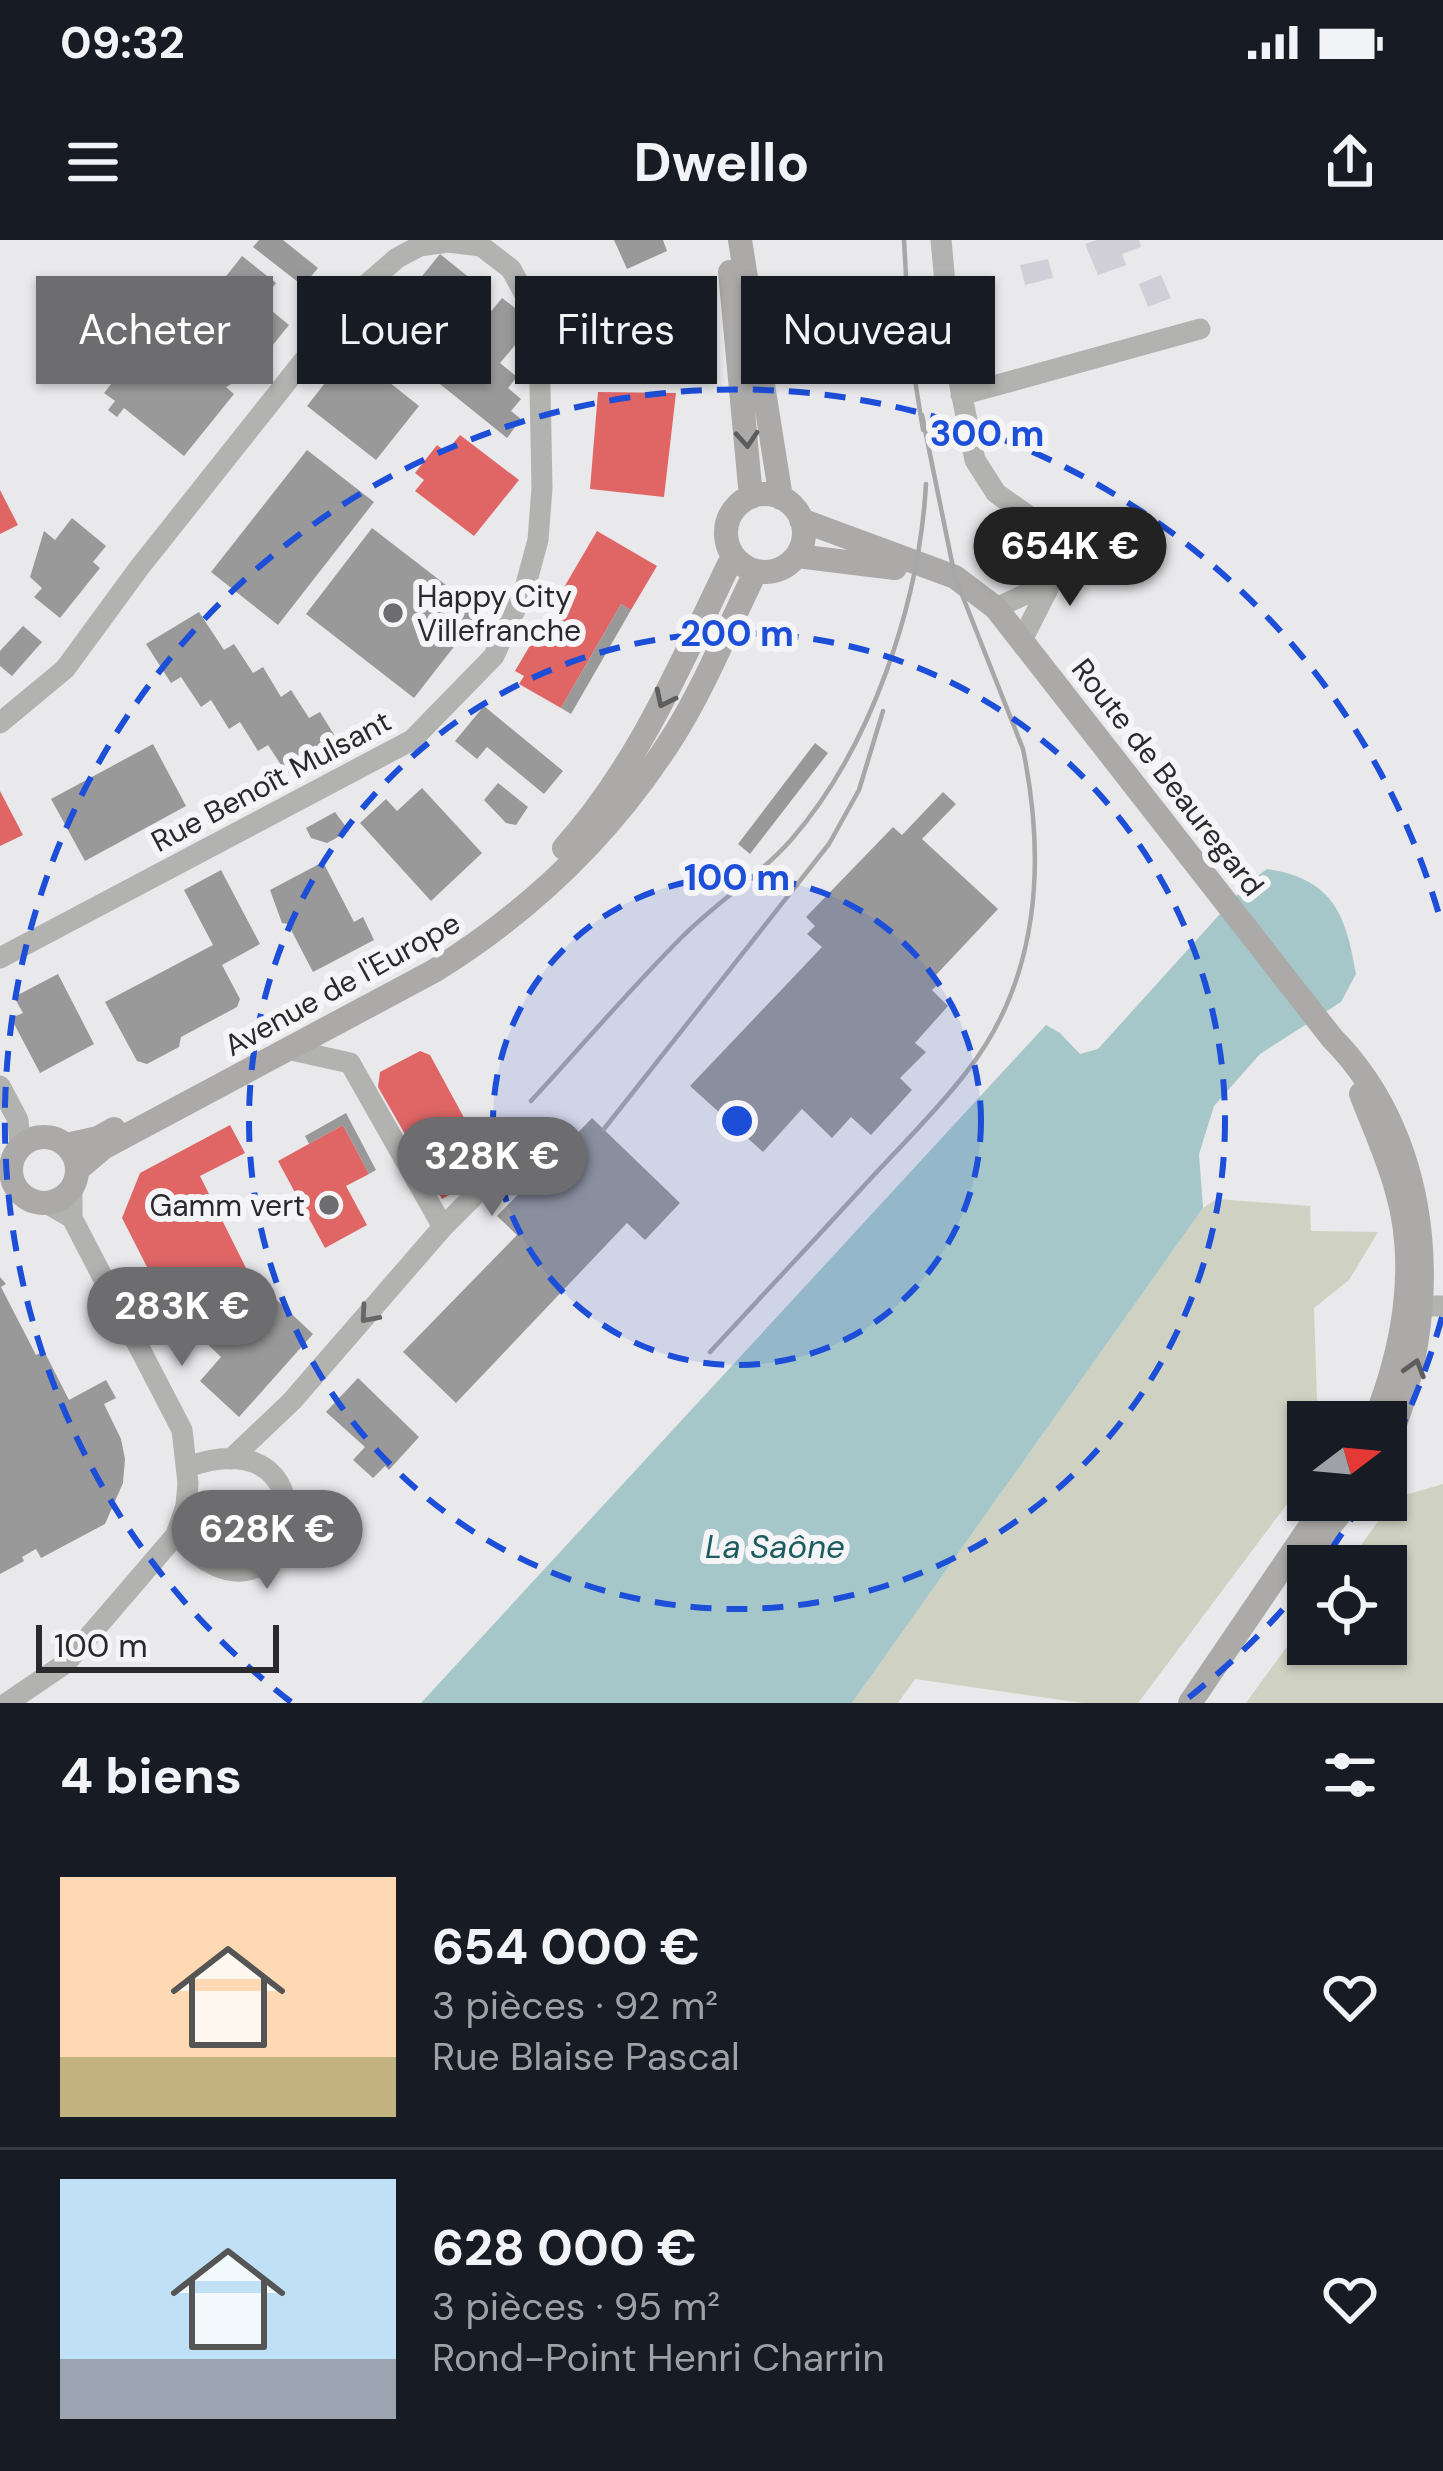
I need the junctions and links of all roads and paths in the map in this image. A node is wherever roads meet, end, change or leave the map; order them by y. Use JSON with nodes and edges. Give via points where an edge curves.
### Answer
{"nodes":[{"id":1,"x":724,"y":240,"type":"edge"},
{"id":2,"x":740,"y":240,"type":"edge"},
{"id":3,"x":941,"y":240,"type":"edge"},
{"id":4,"x":1200,"y":329,"type":"dead end"},
{"id":5,"x":961,"y":395,"type":"junction"},
{"id":6,"x":751,"y":497,"type":"junction"},
{"id":7,"x":781,"y":498,"type":"junction"},
{"id":8,"x":802,"y":520,"type":"junction"},
{"id":9,"x":733,"y":556,"type":"junction"},
{"id":10,"x":796,"y":556,"type":"junction"},
{"id":11,"x":1051,"y":564,"type":"junction"},
{"id":12,"x":755,"y":571,"type":"junction"},
{"id":13,"x":940,"y":572,"type":"junction"},
{"id":14,"x":995,"y":608,"type":"junction"},
{"id":15,"x":1023,"y":638,"type":"junction"},
{"id":16,"x":0,"y":723,"type":"edge"},
{"id":17,"x":0,"y":958,"type":"edge"},
{"id":18,"x":287,"y":1049,"type":"junction"},
{"id":19,"x":0,"y":1086,"type":"edge"},
{"id":20,"x":66,"y":1145,"type":"junction"},
{"id":21,"x":17,"y":1155,"type":"edge"},
{"id":22,"x":500,"y":1170,"type":"dead end"},
{"id":23,"x":75,"y":1179,"type":"junction"},
{"id":24,"x":10,"y":1197,"type":"edge"},
{"id":25,"x":47,"y":1204,"type":"junction"},
{"id":26,"x":72,"y":1219,"type":"junction"},
{"id":27,"x":443,"y":1227,"type":"junction"},
{"id":28,"x":1430,"y":1296,"type":"edge"},
{"id":29,"x":1381,"y":1401,"type":"edge"},
{"id":30,"x":1404,"y":1401,"type":"edge"},
{"id":31,"x":231,"y":1459,"type":"junction"},
{"id":32,"x":188,"y":1467,"type":"junction"},
{"id":33,"x":1314,"y":1521,"type":"edge"},
{"id":34,"x":1333,"y":1521,"type":"edge"},
{"id":35,"x":176,"y":1535,"type":"junction"},
{"id":36,"x":1245,"y":1626,"type":"junction"},
{"id":37,"x":8,"y":1703,"type":"edge"},
{"id":38,"x":1190,"y":1703,"type":"edge"}],
"edges":[{"from":1,"to":6,"type":"main road","one_way":true},
{"from":2,"to":7,"type":"main road"},
{"from":3,"to":5,"type":"street"},
{"from":4,"to":5,"type":"street"},
{"from":5,"to":11,"type":"street","via":[[978,468],[996,493],[1040,524]]},
{"from":6,"to":7,"type":"main road"},
{"from":6,"to":9,"type":"main road","via":[[728,522]]},
{"from":7,"to":8,"type":"main road"},
{"from":8,"to":10,"type":"main road"},
{"from":8,"to":13,"type":"main road","name":"Route de Beauregard"},
{"from":9,"to":12,"type":"main road"},
{"from":9,"to":20,"type":"main road","name":"Avenue de l'Europe","one_way":true,"via":[[617,783],[525,886],[433,956],[98,1138]]},
{"from":10,"to":12,"type":"main road","via":[[778,570]]},
{"from":10,"to":13,"type":"main road","name":"Route de Beauregard"},
{"from":11,"to":14,"type":"street","via":[[1026,594]]},
{"from":11,"to":15,"type":"street","via":[[1052,583]]},
{"from":12,"to":18,"type":"main road","name":"Avenue de l'Europe","via":[[676,731],[556,880],[487,938]]},
{"from":13,"to":14,"type":"main road","name":"Route de Beauregard"},
{"from":14,"to":15,"type":"main road","name":"Route de Beauregard"},
{"from":15,"to":28,"type":"main road","name":"Route de Beauregard","via":[[1332,1038],[1361,1096]]},
{"from":16,"to":17,"type":"street","name":"Rue Benoît Mulsant","via":[[65,669],[359,291],[420,246],[481,246],[511,269],[539,337],[542,488],[525,588],[494,656],[412,740]]},
{"from":18,"to":23,"type":"main road","name":"Avenue de l'Europe","via":[[103,1148]]},
{"from":18,"to":27,"type":"street","via":[[350,1063]]},
{"from":19,"to":21,"type":"street","via":[[18,1120]]},
{"from":20,"to":21,"type":"main road"},
{"from":20,"to":23,"type":"main road"},
{"from":21,"to":24,"type":"main road"},
{"from":22,"to":27,"type":"street"},
{"from":23,"to":25,"type":"main road","name":"Avenue de l'Europe"},
{"from":23,"to":26,"type":"street"},
{"from":24,"to":25,"type":"main road"},
{"from":25,"to":26,"type":"street"},
{"from":26,"to":32,"type":"street","via":[[182,1430]]},
{"from":27,"to":31,"type":"street","one_way":true},
{"from":28,"to":29,"type":"main road"},
{"from":30,"to":28,"type":"main road","one_way":true},
{"from":31,"to":32,"type":"street"},
{"from":31,"to":35,"type":"street","via":[[260,1466],[285,1494],[287,1529],[275,1553],[245,1569],[222,1569]]},
{"from":32,"to":35,"type":"street"},
{"from":33,"to":36,"type":"main road"},
{"from":34,"to":36,"type":"main road"},
{"from":35,"to":37,"type":"street","via":[[66,1663]]},
{"from":36,"to":38,"type":"main road"}]}
